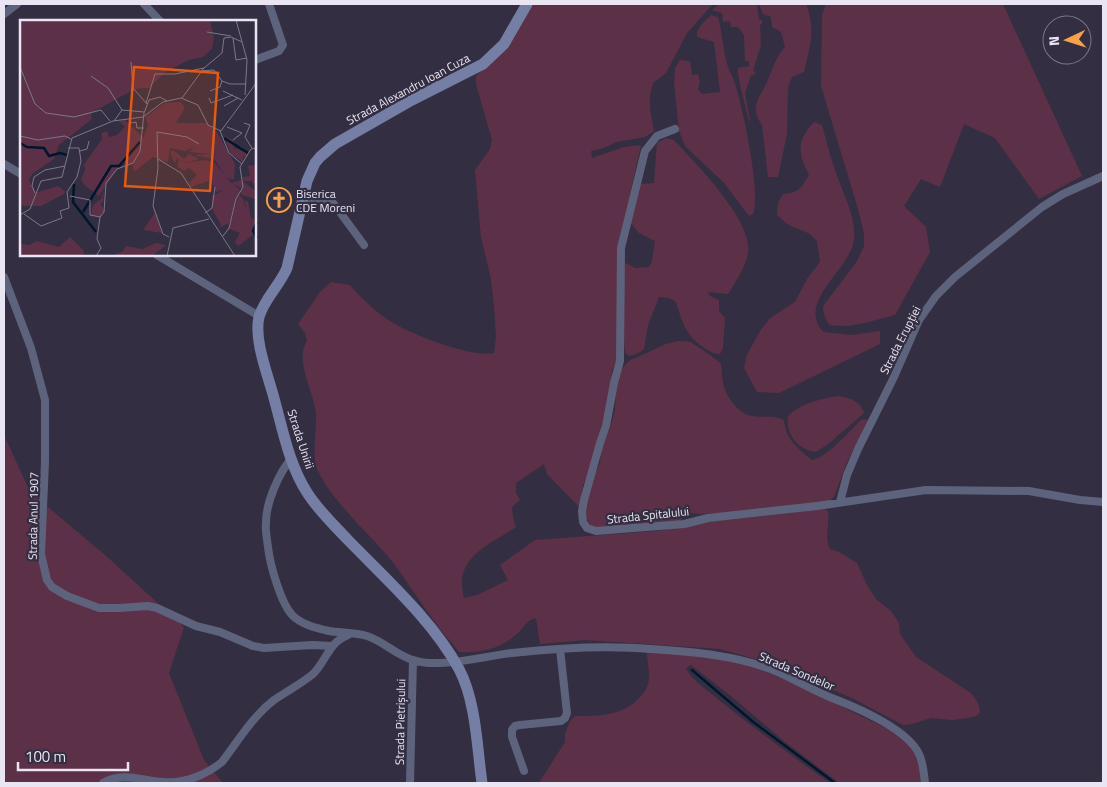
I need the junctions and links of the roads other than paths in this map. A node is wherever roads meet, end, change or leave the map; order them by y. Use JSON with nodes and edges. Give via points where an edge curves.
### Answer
{"nodes":[{"id":1,"x":17,"y":4,"type":"edge"},
{"id":2,"x":144,"y":4,"type":"edge"},
{"id":3,"x":269,"y":4,"type":"edge"},
{"id":4,"x":527,"y":4,"type":"edge"},
{"id":5,"x":4,"y":14,"type":"edge"},
{"id":6,"x":159,"y":20,"type":"edge"},
{"id":7,"x":256,"y":60,"type":"edge"},
{"id":8,"x":675,"y":129,"type":"dead end"},
{"id":9,"x":4,"y":164,"type":"edge"},
{"id":10,"x":20,"y":173,"type":"edge"},
{"id":11,"x":1103,"y":176,"type":"edge"},
{"id":12,"x":303,"y":197,"type":"junction"},
{"id":13,"x":364,"y":246,"type":"dead end"},
{"id":14,"x":158,"y":256,"type":"edge"},
{"id":15,"x":4,"y":277,"type":"edge"},
{"id":16,"x":260,"y":316,"type":"junction"},
{"id":17,"x":292,"y":458,"type":"junction"},
{"id":18,"x":840,"y":502,"type":"junction"},
{"id":19,"x":1103,"y":502,"type":"edge"},
{"id":20,"x":350,"y":634,"type":"junction"},
{"id":21,"x":332,"y":646,"type":"junction"},
{"id":22,"x":560,"y":649,"type":"junction"},
{"id":23,"x":413,"y":660,"type":"junction"},
{"id":24,"x":454,"y":662,"type":"junction"},
{"id":25,"x":524,"y":771,"type":"dead end"},
{"id":26,"x":103,"y":783,"type":"edge"},
{"id":27,"x":410,"y":783,"type":"edge"},
{"id":28,"x":482,"y":783,"type":"edge"},
{"id":29,"x":925,"y":783,"type":"edge"}],
"edges":[{"from":1,"to":5,"type":"street"},
{"from":2,"to":6,"type":"street"},
{"from":3,"to":7,"type":"street","via":[[283,45],[279,51]]},
{"from":4,"to":12,"type":"main road","name":"Strada Alexandru Ioan Cuza","via":[[504,44],[483,64],[412,100],[326,152],[310,172]]},
{"from":8,"to":18,"type":"street","name":"Strada Spitalului","via":[[657,136],[645,151],[621,248],[620,361],[606,426],[584,500],[584,522],[591,531],[610,530],[684,524],[708,518]]},
{"from":9,"to":10,"type":"street"},
{"from":11,"to":18,"type":"street","name":"Strada Erupției","via":[[1042,207],[936,296],[919,320],[858,449]]},
{"from":12,"to":13,"type":"street","via":[[331,200]]},
{"from":12,"to":16,"type":"main road","name":"Strada Alexandru Ioan Cuza","via":[[287,268]]},
{"from":14,"to":16,"type":"street"},
{"from":15,"to":21,"type":"street","name":"Strada Anul 1907","via":[[31,348],[45,400],[41,554],[47,580],[52,587],[99,608],[157,608],[253,646]]},
{"from":16,"to":17,"type":"main road","name":"Strada Unirii","via":[[258,329],[264,365]]},
{"from":17,"to":20,"type":"street","via":[[276,483],[265,520],[270,567],[292,615],[313,627]]},
{"from":17,"to":24,"type":"main road","name":"Strada Unirii","via":[[314,504],[409,604]]},
{"from":18,"to":19,"type":"street","name":"Strada Spitalului","via":[[926,490],[1029,491]]},
{"from":20,"to":21,"type":"street"},
{"from":20,"to":23,"type":"street","via":[[376,639]]},
{"from":21,"to":26,"type":"street","via":[[322,664],[274,700],[215,767],[177,782],[131,776]]},
{"from":22,"to":24,"type":"street","name":"Strada Sondelor"},
{"from":22,"to":25,"type":"street","via":[[567,713],[561,721],[520,725],[512,730]]},
{"from":22,"to":29,"type":"street","name":"Strada Sondelor","via":[[616,647],[691,652],[777,672],[872,715],[896,730],[919,754]]},
{"from":23,"to":24,"type":"street"},
{"from":23,"to":27,"type":"street","name":"Strada Pietrișului"},
{"from":24,"to":28,"type":"main road","name":"Strada Unirii","via":[[469,698]]}]}
